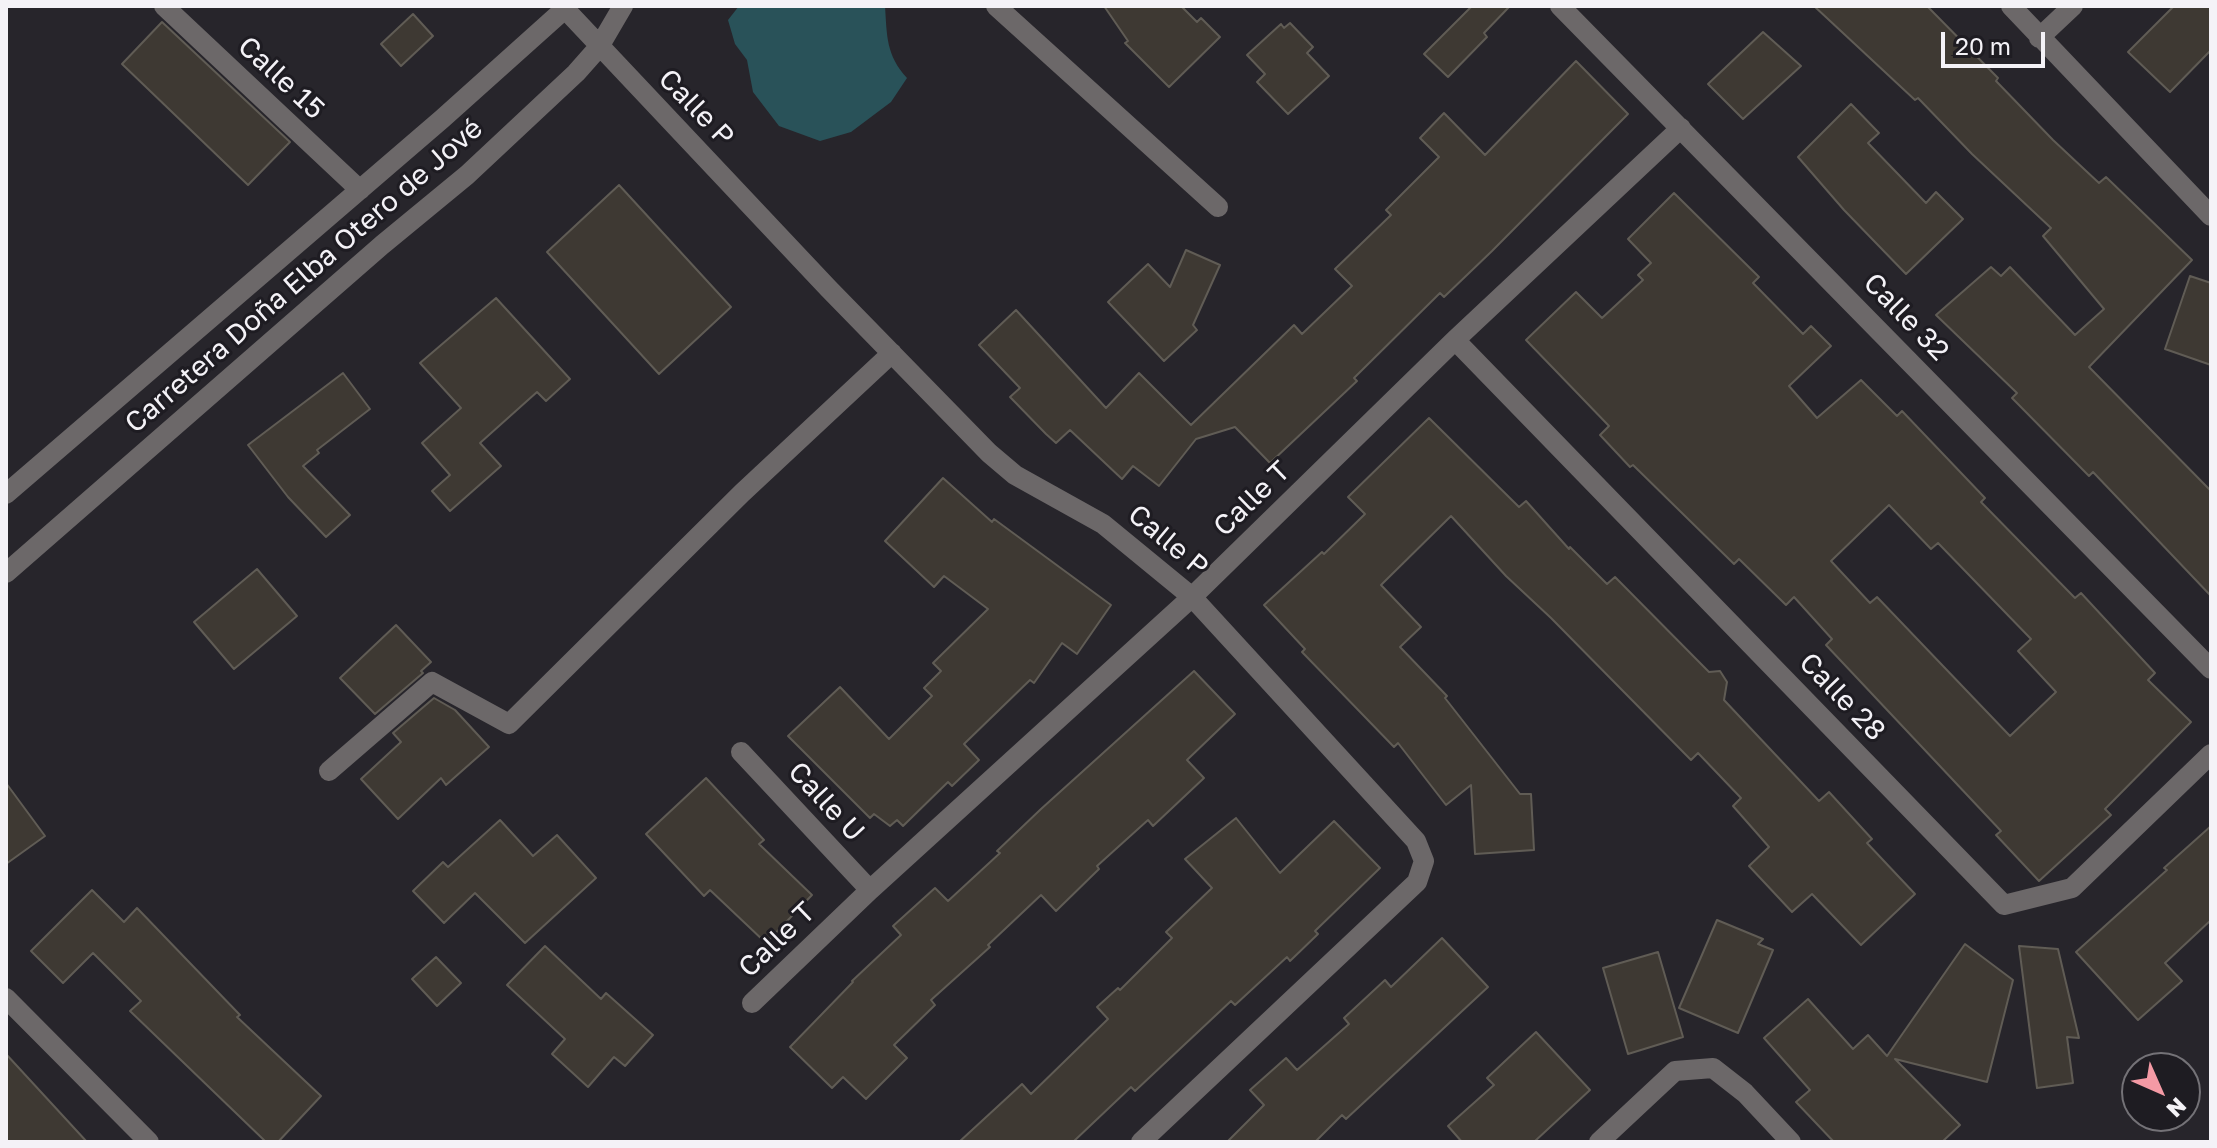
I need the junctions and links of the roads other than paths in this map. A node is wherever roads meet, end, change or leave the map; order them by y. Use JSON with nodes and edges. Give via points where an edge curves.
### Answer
{"nodes":[{"id":1,"x":164,"y":6,"type":"edge"},
{"id":2,"x":623,"y":6,"type":"edge"},
{"id":3,"x":996,"y":6,"type":"edge"},
{"id":4,"x":1560,"y":6,"type":"edge"},
{"id":5,"x":2011,"y":6,"type":"edge"},
{"id":6,"x":2073,"y":6,"type":"edge"},
{"id":7,"x":567,"y":8,"type":"edge"},
{"id":8,"x":2039,"y":38,"type":"junction"},
{"id":9,"x":599,"y":47,"type":"junction"},
{"id":10,"x":1681,"y":128,"type":"junction"},
{"id":11,"x":360,"y":190,"type":"junction"},
{"id":12,"x":1218,"y":207,"type":"dead end"},
{"id":13,"x":2211,"y":216,"type":"edge"},
{"id":14,"x":1455,"y":340,"type":"junction"},
{"id":15,"x":892,"y":353,"type":"junction"},
{"id":16,"x":8,"y":489,"type":"edge"},
{"id":17,"x":6,"y":573,"type":"edge"},
{"id":18,"x":1192,"y":597,"type":"junction"},
{"id":19,"x":2211,"y":669,"type":"edge"},
{"id":20,"x":741,"y":752,"type":"dead end"},
{"id":21,"x":2211,"y":754,"type":"edge"},
{"id":22,"x":329,"y":771,"type":"dead end"},
{"id":23,"x":870,"y":890,"type":"junction"},
{"id":24,"x":6,"y":998,"type":"edge"},
{"id":25,"x":752,"y":1003,"type":"dead end"},
{"id":26,"x":149,"y":1142,"type":"edge"},
{"id":27,"x":1141,"y":1142,"type":"edge"},
{"id":28,"x":1599,"y":1142,"type":"edge"},
{"id":29,"x":1791,"y":1142,"type":"edge"}],
"edges":[{"from":1,"to":11,"type":"street","name":"Calle 15"},
{"from":2,"to":9,"type":"street","name":"Carretera Doña Elba Otero de Jové"},
{"from":3,"to":12,"type":"street"},
{"from":4,"to":10,"type":"street","name":"Calle 32"},
{"from":5,"to":8,"type":"street"},
{"from":6,"to":8,"type":"street"},
{"from":7,"to":9,"type":"street","name":"Calle P"},
{"from":7,"to":11,"type":"street","name":"Carretera Doña Elba Otero de Jové"},
{"from":8,"to":13,"type":"street"},
{"from":9,"to":15,"type":"street","name":"Calle P"},
{"from":9,"to":17,"type":"street","name":"Carretera Doña Elba Otero de Jové","via":[[467,175]]},
{"from":10,"to":14,"type":"street","name":"Calle T"},
{"from":10,"to":19,"type":"street","name":"Calle 32"},
{"from":11,"to":16,"type":"street","name":"Carretera Doña Elba Otero de Jové"},
{"from":14,"to":18,"type":"street","name":"Calle T"},
{"from":14,"to":21,"type":"street","name":"Calle 28","via":[[2004,905],[2072,888]]},
{"from":15,"to":18,"type":"street","name":"Calle P","via":[[1007,468],[1103,524]]},
{"from":15,"to":22,"type":"street","via":[[509,724],[432,682]]},
{"from":18,"to":23,"type":"street","name":"Calle T"},
{"from":18,"to":27,"type":"street","name":"Calle P","via":[[1416,841],[1424,861],[1417,882]]},
{"from":20,"to":23,"type":"street","name":"Calle U"},
{"from":23,"to":25,"type":"street","name":"Calle T"},
{"from":24,"to":26,"type":"street"},
{"from":28,"to":29,"type":"street","via":[[1675,1071],[1713,1068]]}]}
